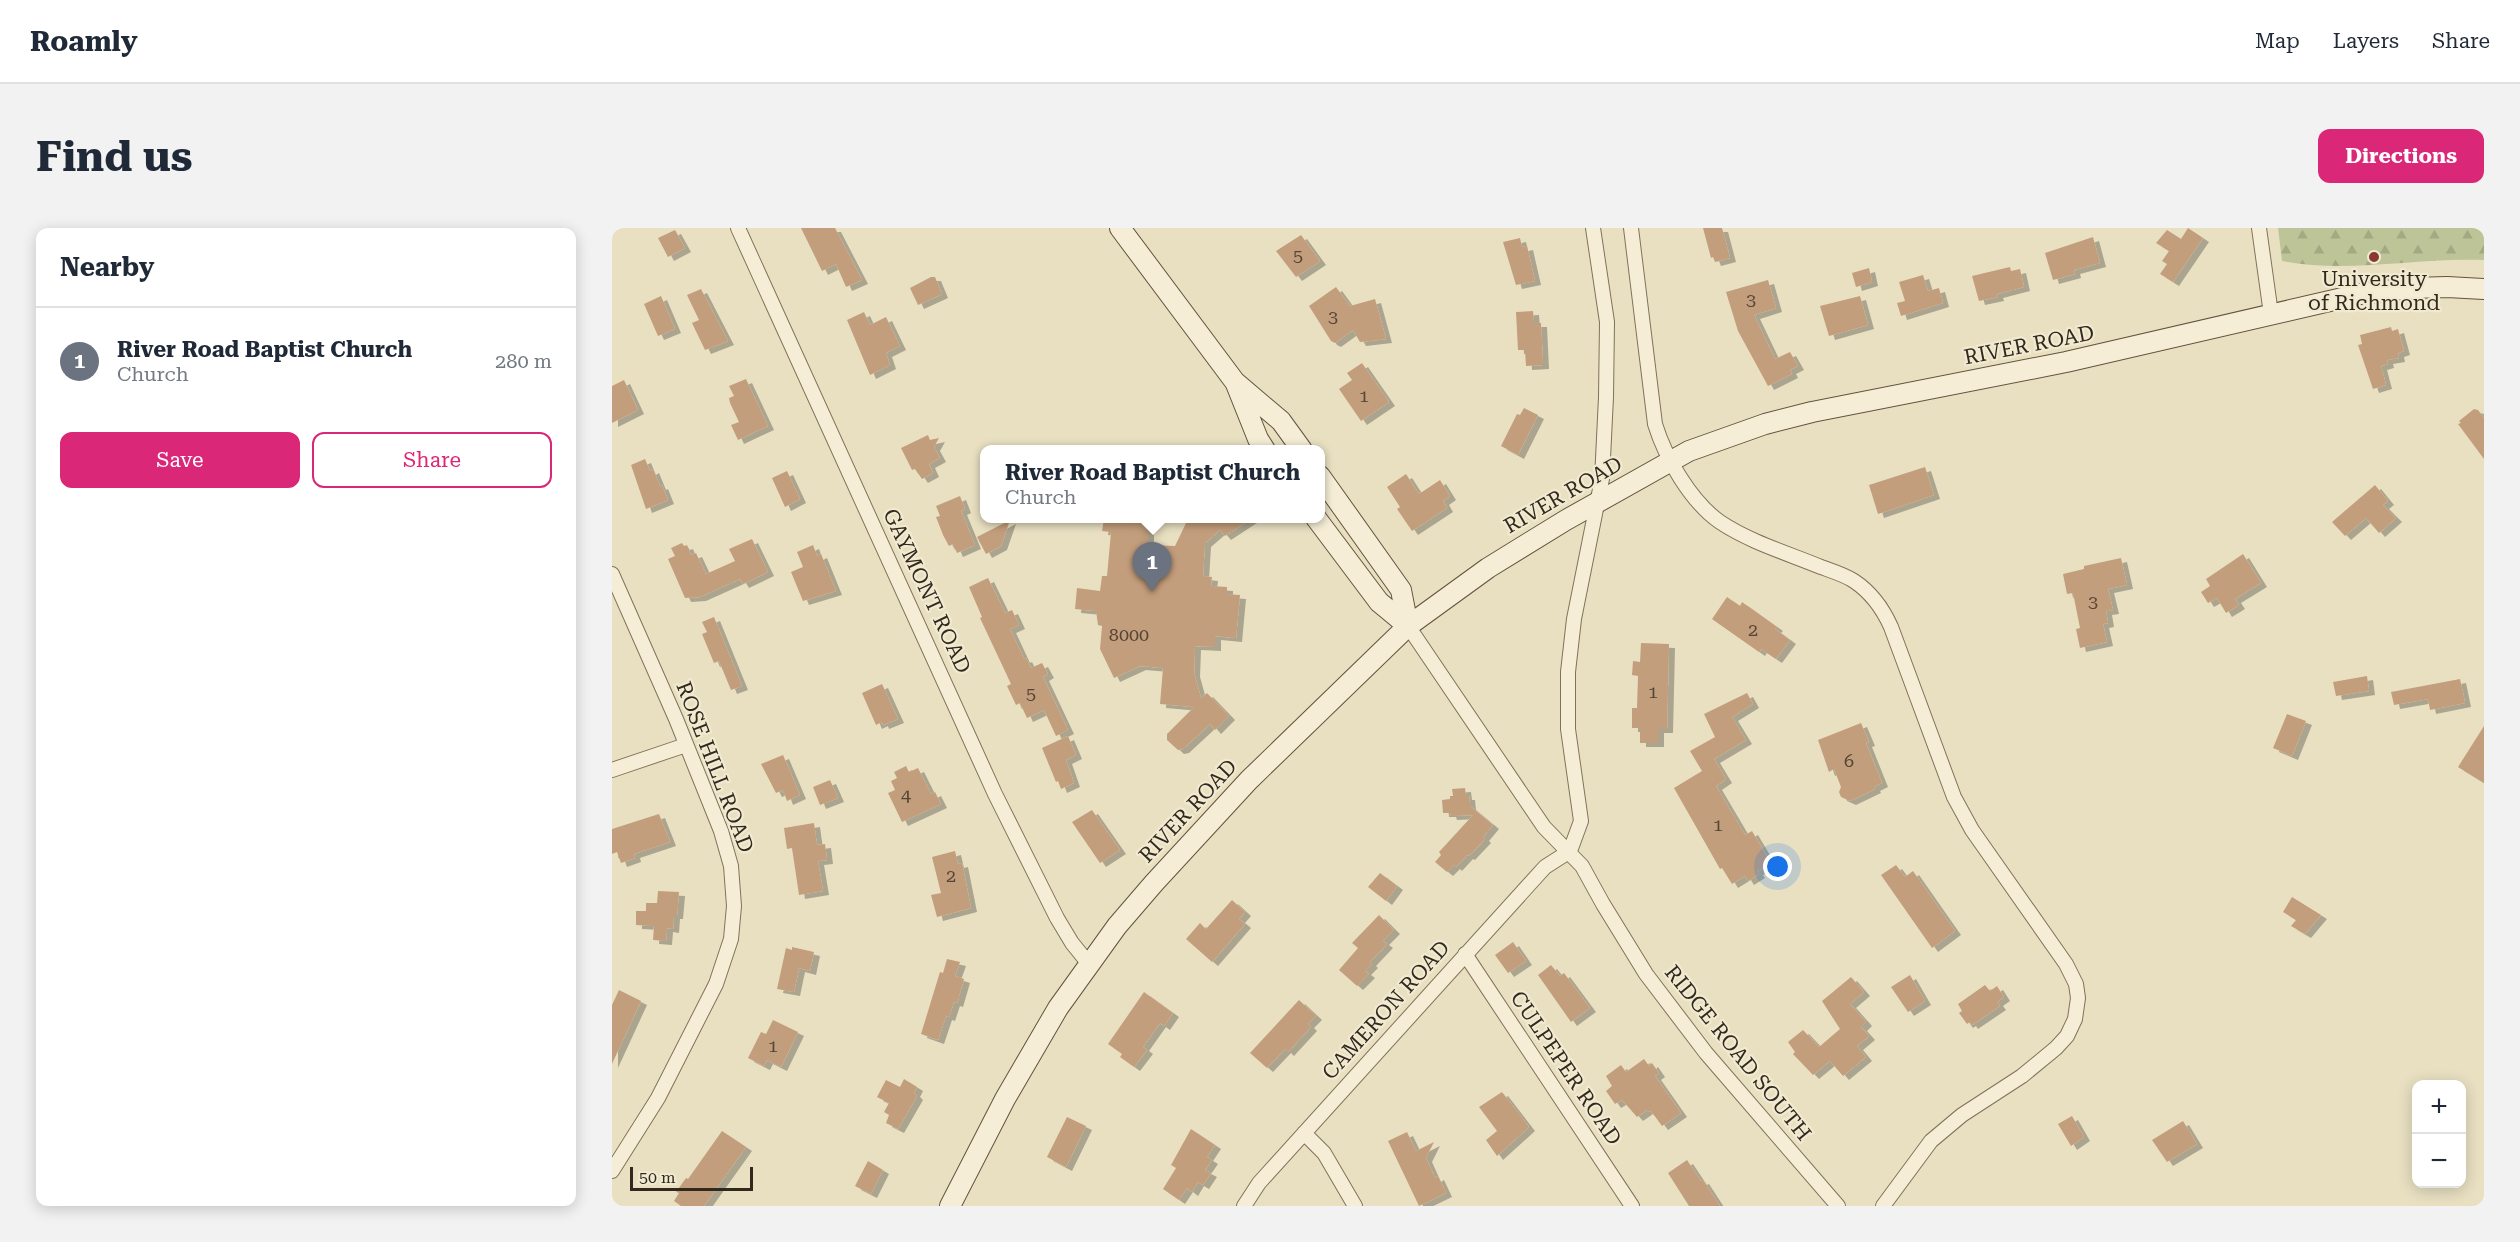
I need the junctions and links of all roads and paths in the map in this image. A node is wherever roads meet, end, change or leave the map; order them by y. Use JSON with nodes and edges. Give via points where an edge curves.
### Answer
{"nodes":[{"id":1,"x":738,"y":228,"type":"edge"},
{"id":2,"x":1120,"y":228,"type":"edge"},
{"id":3,"x":1593,"y":228,"type":"edge"},
{"id":4,"x":1631,"y":228,"type":"edge"},
{"id":5,"x":2259,"y":228,"type":"edge"},
{"id":6,"x":2484,"y":289,"type":"edge"},
{"id":7,"x":2271,"y":315,"type":"junction"},
{"id":8,"x":1235,"y":382,"type":"junction"},
{"id":9,"x":1262,"y":445,"type":"edge"},
{"id":10,"x":1298,"y":445,"type":"edge"},
{"id":11,"x":1671,"y":461,"type":"junction"},
{"id":12,"x":1325,"y":483,"type":"edge"},
{"id":13,"x":1599,"y":500,"type":"junction"},
{"id":14,"x":1319,"y":523,"type":"edge"},
{"id":15,"x":612,"y":574,"type":"edge"},
{"id":16,"x":1408,"y":626,"type":"junction"},
{"id":17,"x":686,"y":745,"type":"junction"},
{"id":18,"x":612,"y":771,"type":"edge"},
{"id":19,"x":1569,"y":850,"type":"junction"},
{"id":20,"x":1465,"y":954,"type":"junction"},
{"id":21,"x":1089,"y":964,"type":"junction"},
{"id":22,"x":1304,"y":1133,"type":"junction"},
{"id":23,"x":612,"y":1171,"type":"edge"},
{"id":24,"x":950,"y":1206,"type":"edge"},
{"id":25,"x":1244,"y":1206,"type":"edge"},
{"id":26,"x":1355,"y":1206,"type":"edge"},
{"id":27,"x":1632,"y":1206,"type":"edge"},
{"id":28,"x":1838,"y":1206,"type":"edge"},
{"id":29,"x":1883,"y":1206,"type":"edge"}],
"edges":[{"from":1,"to":21,"type":"street","name":"GAYMONT ROAD","via":[[995,794],[1057,918]]},
{"from":2,"to":8,"type":"main road"},
{"from":3,"to":13,"type":"street","via":[[1607,343]]},
{"from":4,"to":11,"type":"street","via":[[1655,424]]},
{"from":5,"to":7,"type":"street"},
{"from":6,"to":7,"type":"main road","name":"RIVER ROAD","via":[[2382,290]]},
{"from":7,"to":11,"type":"main road","name":"RIVER ROAD","via":[[2077,360],[1812,412],[1729,436]]},
{"from":8,"to":9,"type":"main road"},
{"from":8,"to":10,"type":"main road","via":[[1281,421]]},
{"from":11,"to":13,"type":"main road","name":"RIVER ROAD"},
{"from":11,"to":29,"type":"street","via":[[1702,506],[1718,520],[1852,580],[1877,602],[1892,627],[1954,797],[2076,984],[2075,1019],[2067,1036],[2022,1076],[1962,1115],[1931,1141]]},
{"from":12,"to":16,"type":"main road","via":[[1401,590]]},
{"from":13,"to":16,"type":"main road","name":"RIVER ROAD","via":[[1488,568]]},
{"from":13,"to":19,"type":"street","via":[[1574,619],[1568,672],[1568,729],[1581,822]]},
{"from":14,"to":16,"type":"main road","via":[[1379,602]]},
{"from":15,"to":17,"type":"street","name":"ROSE HILL ROAD"},
{"from":16,"to":19,"type":"street","name":"RIDGE ROAD SOUTH","via":[[1544,827]]},
{"from":16,"to":21,"type":"main road","name":"RIVER ROAD","via":[[1219,811]]},
{"from":17,"to":18,"type":"street"},
{"from":17,"to":23,"type":"street","name":"ROSE HILL ROAD","via":[[731,866],[731,939],[716,984],[663,1088]]},
{"from":19,"to":20,"type":"street","name":"CAMERON ROAD","via":[[1545,867]]},
{"from":19,"to":28,"type":"street","name":"RIDGE ROAD SOUTH","via":[[1591,880],[1633,955],[1706,1053]]},
{"from":20,"to":22,"type":"street","name":"CAMERON ROAD"},
{"from":20,"to":27,"type":"street","name":"CULPEPER ROAD"},
{"from":21,"to":24,"type":"main road","name":"RIVER ROAD","via":[[1023,1066]]},
{"from":22,"to":25,"type":"street","name":"CAMERON ROAD","via":[[1259,1183]]},
{"from":22,"to":26,"type":"street","via":[[1324,1153]]}]}
